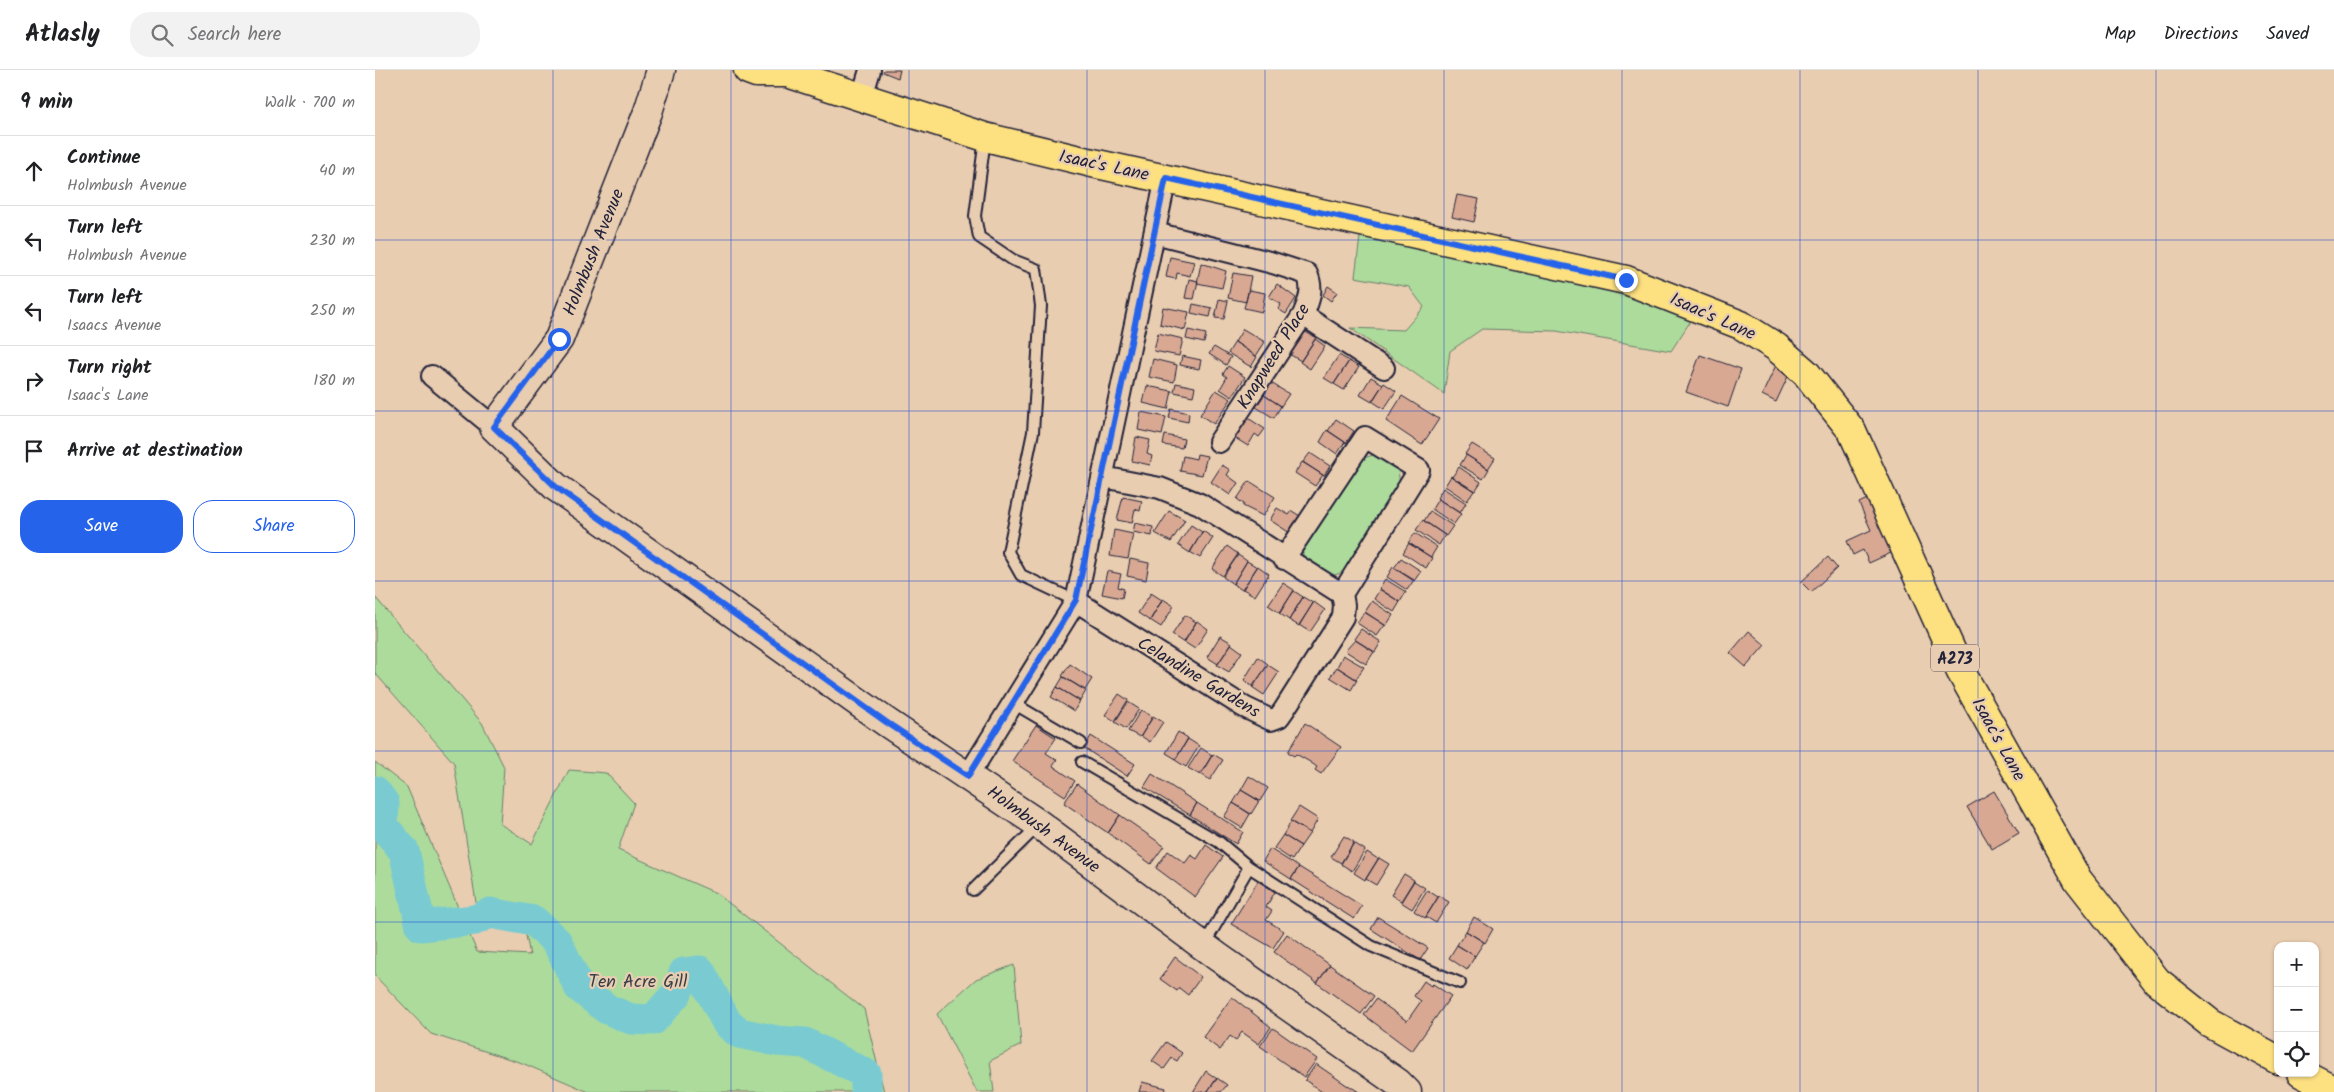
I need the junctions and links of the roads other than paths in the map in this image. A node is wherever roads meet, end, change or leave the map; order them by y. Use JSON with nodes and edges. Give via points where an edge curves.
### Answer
{"nodes":[{"id":1,"x":661,"y":70,"type":"edge"},
{"id":2,"x":748,"y":70,"type":"edge"},
{"id":3,"x":869,"y":70,"type":"edge"},
{"id":4,"x":785,"y":71,"type":"edge"},
{"id":5,"x":862,"y":97,"type":"junction"},
{"id":6,"x":985,"y":137,"type":"junction"},
{"id":7,"x":1166,"y":178,"type":"junction"},
{"id":8,"x":1155,"y":233,"type":"junction"},
{"id":9,"x":1303,"y":315,"type":"junction"},
{"id":10,"x":1384,"y":368,"type":"dead end"},
{"id":11,"x":432,"y":376,"type":"dead end"},
{"id":12,"x":494,"y":427,"type":"junction"},
{"id":13,"x":1219,"y":442,"type":"dead end"},
{"id":14,"x":1103,"y":476,"type":"junction"},
{"id":15,"x":1284,"y":559,"type":"junction"},
{"id":16,"x":1342,"y":594,"type":"junction"},
{"id":17,"x":1076,"y":600,"type":"junction"},
{"id":18,"x":1013,"y":703,"type":"junction"},
{"id":19,"x":1081,"y":743,"type":"dead end"},
{"id":20,"x":1083,"y":762,"type":"dead end"},
{"id":21,"x":968,"y":776,"type":"junction"},
{"id":22,"x":1040,"y":825,"type":"junction"},
{"id":23,"x":1249,"y":868,"type":"junction"},
{"id":24,"x":973,"y":890,"type":"dead end"},
{"id":25,"x":1203,"y":946,"type":"junction"},
{"id":26,"x":1460,"y":983,"type":"dead end"},
{"id":27,"x":2274,"y":1058,"type":"edge"},
{"id":28,"x":2309,"y":1077,"type":"edge"},
{"id":29,"x":2334,"y":1090,"type":"edge"},
{"id":30,"x":1407,"y":1092,"type":"edge"}],
"edges":[{"from":1,"to":12,"type":"street","name":"Holmbush Avenue","via":[[648,112],[559,339]]},
{"from":2,"to":4,"type":"main road","name":"Isaac's Lane","number":"A273","via":[[756,73]]},
{"from":3,"to":5,"type":"street"},
{"from":4,"to":5,"type":"main road","name":"Isaac's Lane","number":"A273"},
{"from":5,"to":6,"type":"main road","name":"Isaac's Lane","number":"A273"},
{"from":6,"to":7,"type":"main road","name":"Isaac's Lane","number":"A273"},
{"from":6,"to":17,"type":"lane","via":[[975,216],[979,238],[1013,260],[1036,269],[1041,306],[1033,432],[1008,552],[1021,575]]},
{"from":7,"to":8,"type":"street"},
{"from":7,"to":27,"type":"main road","name":"Isaac's Lane","number":"A273","via":[[1626,280],[1741,325],[1776,347],[1806,373],[1852,431],[1961,672],[2078,880],[2157,981],[2210,1023]]},
{"from":8,"to":9,"type":"street","name":"Knapweed Place","via":[[1307,274],[1311,282],[1310,298]]},
{"from":8,"to":14,"type":"street"},
{"from":9,"to":10,"type":"street"},
{"from":9,"to":13,"type":"street","name":"Knapweed Place"},
{"from":11,"to":12,"type":"street"},
{"from":12,"to":21,"type":"street","name":"Holmbush Avenue","via":[[556,487],[886,722]]},
{"from":14,"to":15,"type":"street","via":[[1160,488],[1200,504]]},
{"from":14,"to":17,"type":"street"},
{"from":15,"to":16,"type":"street"},
{"from":15,"to":16,"type":"street","via":[[1365,437],[1419,470]]},
{"from":16,"to":17,"type":"street","name":"Celandine Gardens","via":[[1343,617],[1284,710],[1271,720],[1244,707]]},
{"from":17,"to":18,"type":"street"},
{"from":18,"to":19,"type":"lane"},
{"from":18,"to":21,"type":"street"},
{"from":20,"to":23,"type":"lane","via":[[1219,842]]},
{"from":21,"to":22,"type":"street","name":"Holmbush Avenue"},
{"from":22,"to":24,"type":"lane"},
{"from":22,"to":25,"type":"street","name":"Holmbush Avenue"},
{"from":23,"to":25,"type":"lane"},
{"from":23,"to":26,"type":"lane","via":[[1371,946]]},
{"from":25,"to":30,"type":"street","name":"Holmbush Avenue"},
{"from":28,"to":29,"type":"main road"}]}
